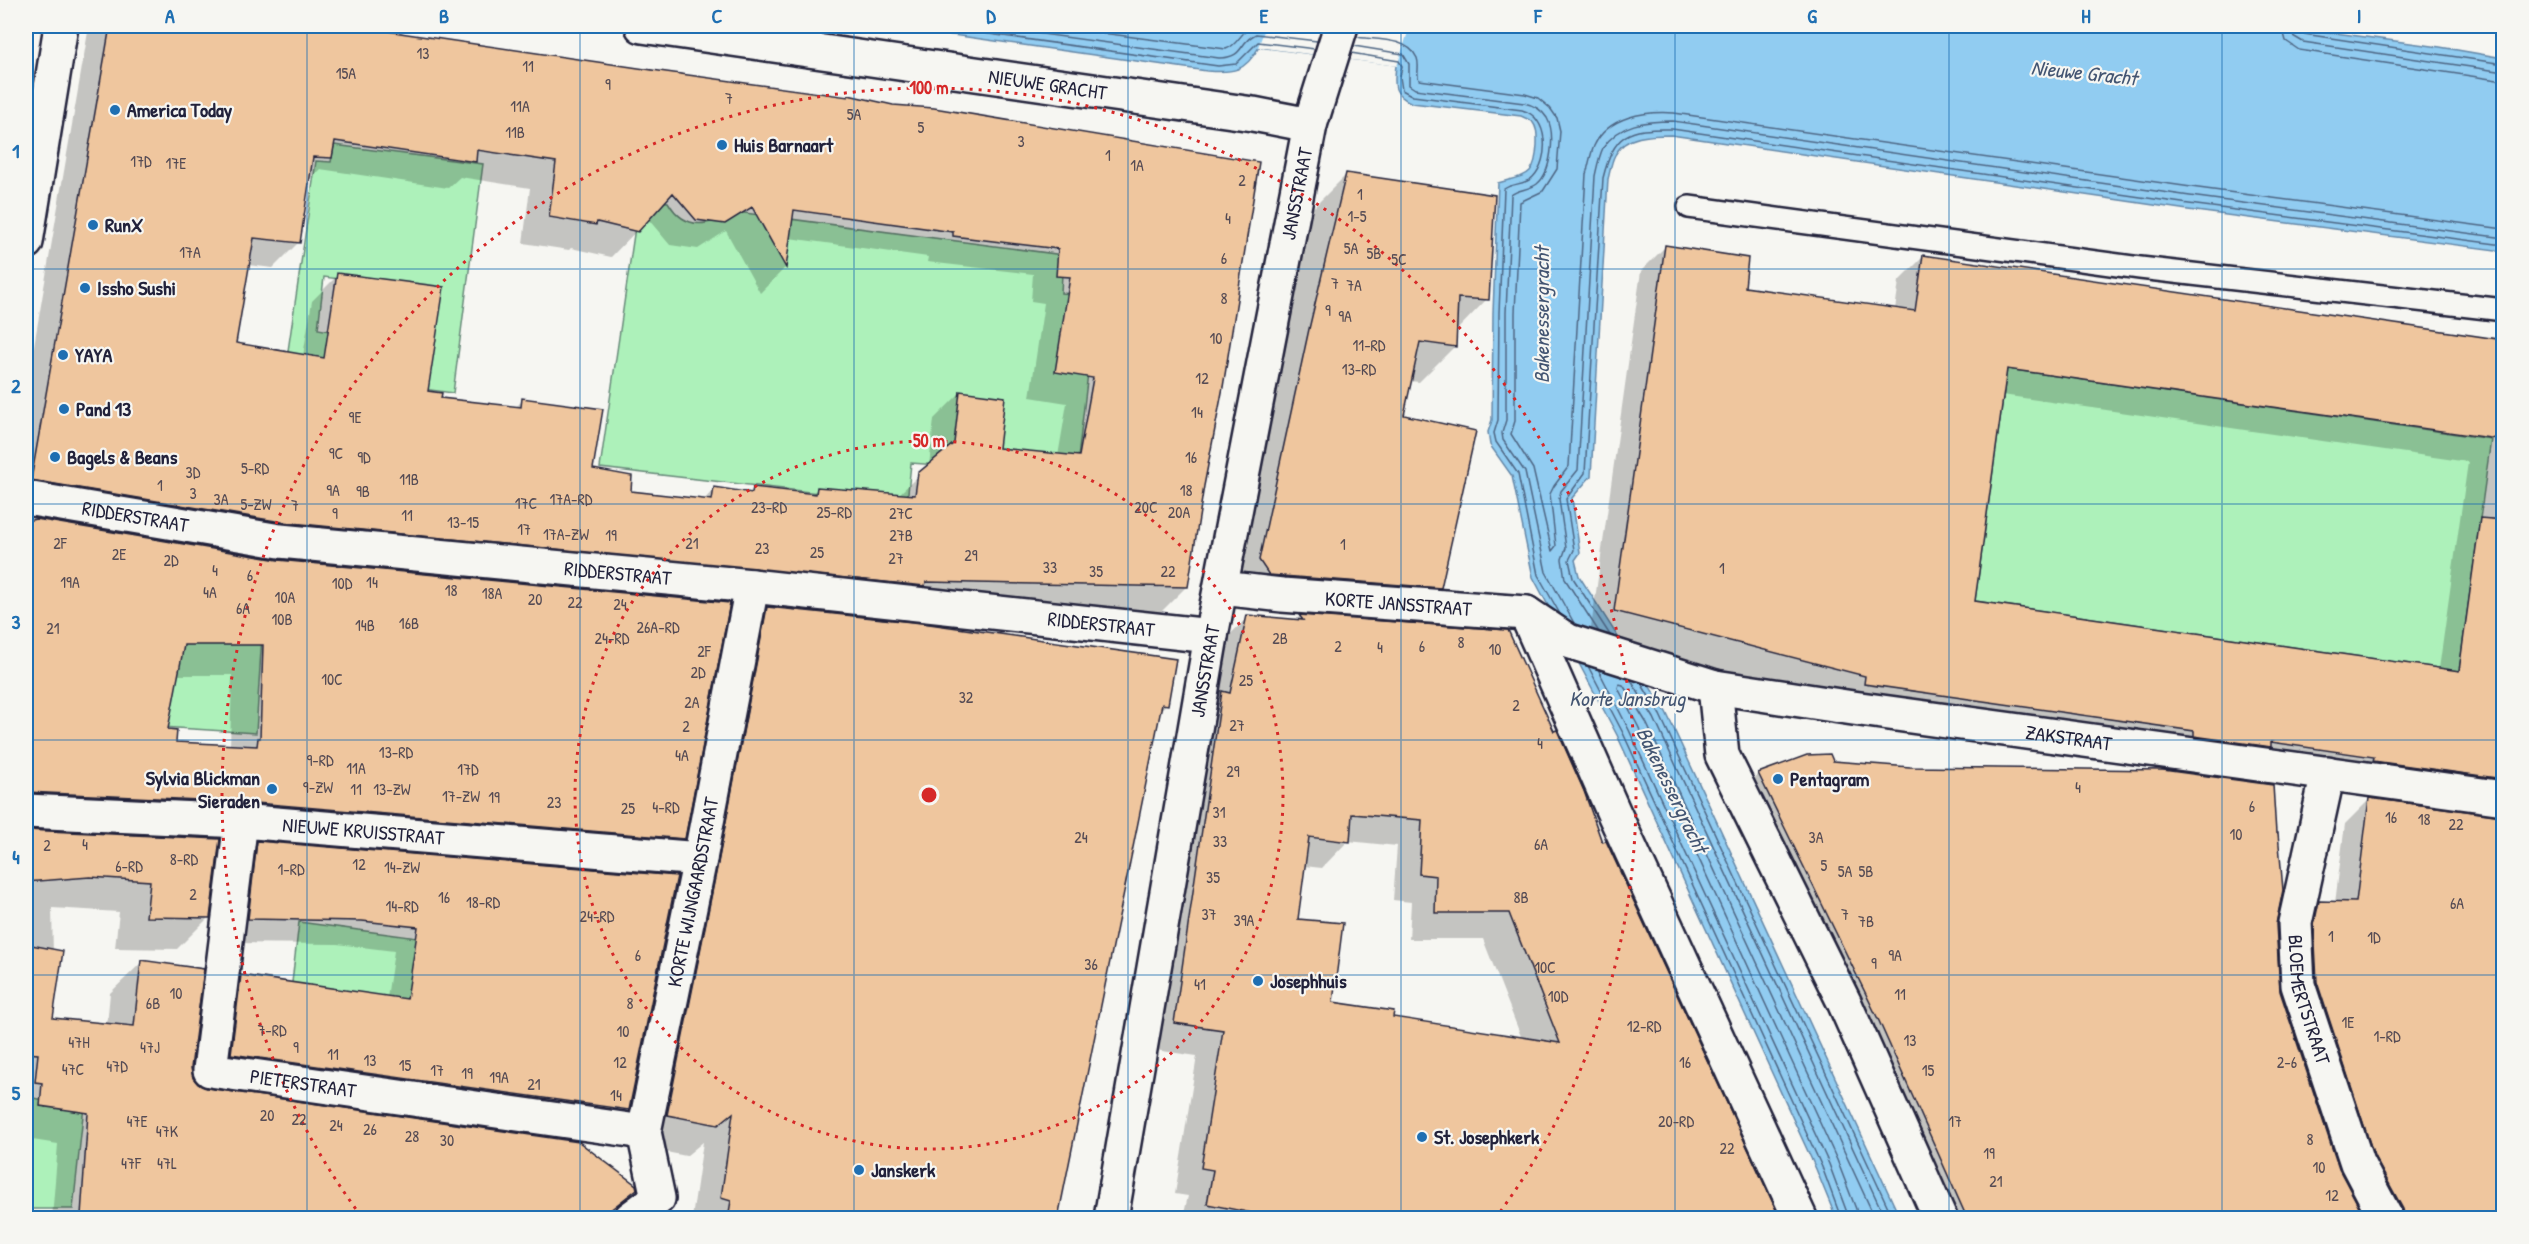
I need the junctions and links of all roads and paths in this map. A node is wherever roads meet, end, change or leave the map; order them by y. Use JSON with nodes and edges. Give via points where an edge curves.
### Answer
{"nodes":[{"id":1,"x":61,"y":26,"type":"edge"},
{"id":2,"x":642,"y":26,"type":"edge"},
{"id":3,"x":1341,"y":26,"type":"edge"},
{"id":4,"x":1310,"y":124,"type":"junction"},
{"id":5,"x":1689,"y":207,"type":"dead end"},
{"id":6,"x":26,"y":242,"type":"edge"},
{"id":7,"x":2504,"y":310,"type":"edge"},
{"id":8,"x":26,"y":498,"type":"edge"},
{"id":9,"x":752,"y":586,"type":"junction"},
{"id":10,"x":1222,"y":588,"type":"junction"},
{"id":11,"x":1526,"y":613,"type":"junction"},
{"id":12,"x":1211,"y":636,"type":"junction"},
{"id":13,"x":1637,"y":664,"type":"joint"},
{"id":14,"x":1715,"y":687,"type":"junction"},
{"id":15,"x":2328,"y":773,"type":"junction"},
{"id":16,"x":2504,"y":798,"type":"edge"},
{"id":17,"x":26,"y":811,"type":"edge"},
{"id":18,"x":240,"y":821,"type":"junction"},
{"id":19,"x":700,"y":860,"type":"junction"},
{"id":20,"x":644,"y":1132,"type":"junction"},
{"id":21,"x":631,"y":1218,"type":"edge"},
{"id":22,"x":1116,"y":1218,"type":"edge"},
{"id":23,"x":1800,"y":1218,"type":"edge"},
{"id":24,"x":1940,"y":1218,"type":"edge"},
{"id":25,"x":2386,"y":1218,"type":"edge"}],
"edges":[{"from":1,"to":6,"type":"street"},
{"from":2,"to":4,"type":"street","name":"NIEUWE GRACHT"},
{"from":3,"to":4,"type":"street","name":"JANSSTRAAT"},
{"from":4,"to":10,"type":"street","name":"JANSSTRAAT"},
{"from":5,"to":7,"type":"lane","via":[[2140,268]]},
{"from":8,"to":9,"type":"street","name":"RIDDERSTRAAT","via":[[280,541]]},
{"from":9,"to":12,"type":"street","name":"RIDDERSTRAAT"},
{"from":9,"to":19,"type":"street","name":"KORTE WIJNGAARDSTRAAT"},
{"from":10,"to":11,"type":"street","name":"KORTE JANSSTRAAT"},
{"from":10,"to":12,"type":"street","name":"JANSSTRAAT"},
{"from":11,"to":13,"type":"street","name":"KORTE JANSSTRAAT","via":[[1568,641]]},
{"from":11,"to":23,"type":"street"},
{"from":12,"to":22,"type":"street","name":"JANSSTRAAT"},
{"from":13,"to":14,"type":"street","name":"ZAKSTRAAT"},
{"from":14,"to":15,"type":"street","name":"ZAKSTRAAT"},
{"from":14,"to":24,"type":"street","via":[[1722,755],[1844,1002]]},
{"from":15,"to":16,"type":"street","name":"ZAKSTRAAT"},
{"from":15,"to":25,"type":"street","name":"BLOEMERTSTRAAT","via":[[2295,923],[2298,985],[2357,1163]]},
{"from":17,"to":18,"type":"street","name":"NIEUWE KRUISSTRAAT"},
{"from":18,"to":19,"type":"street","name":"NIEUWE KRUISSTRAAT"},
{"from":18,"to":20,"type":"street","name":"PIETERSTRAAT","via":[[210,1070]]},
{"from":19,"to":20,"type":"street","name":"KORTE WIJNGAARDSTRAAT"},
{"from":20,"to":21,"type":"street","name":"KORTE WIJNGAARDSTRAAT","via":[[658,1198]]}]}
